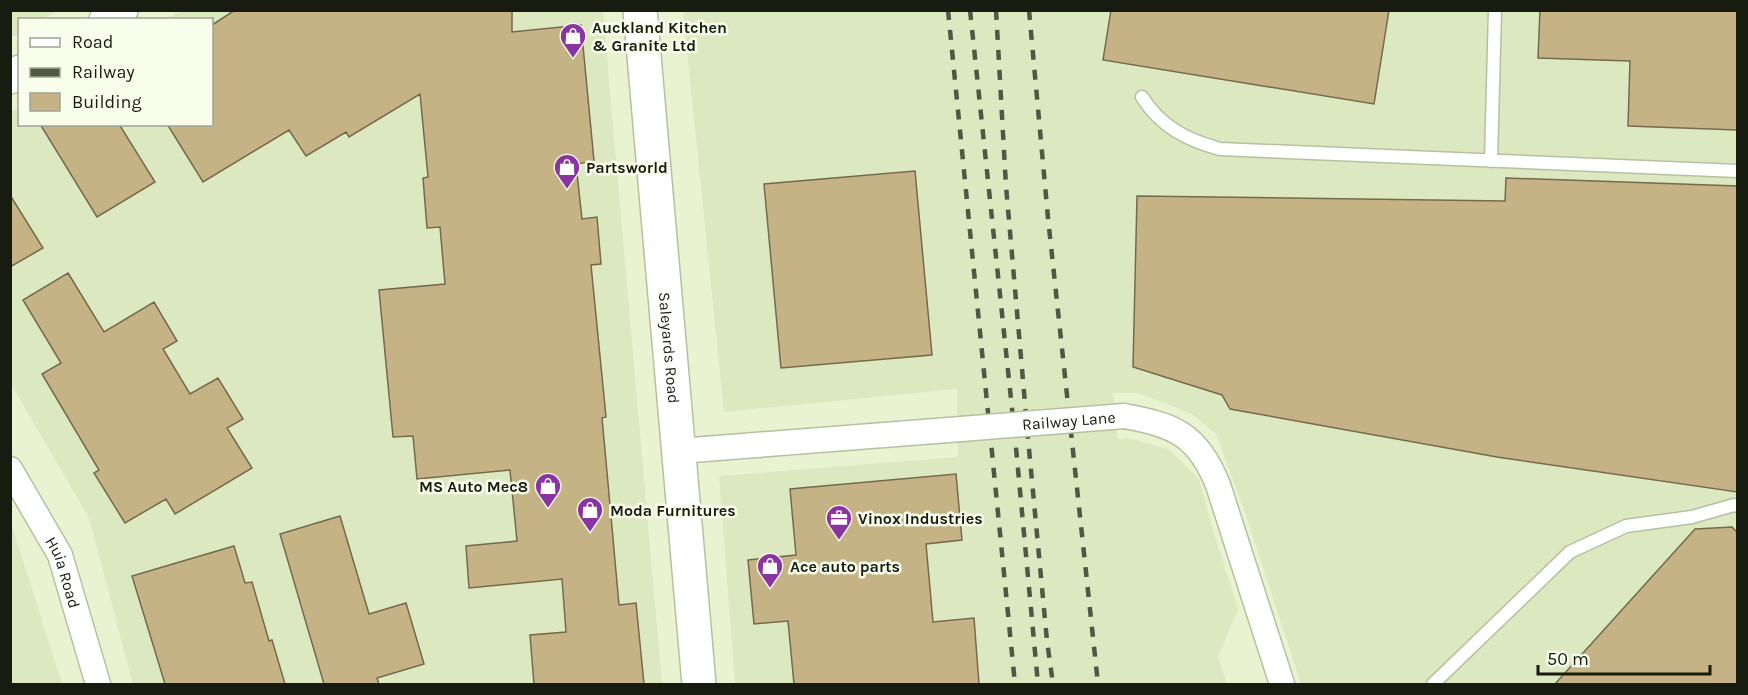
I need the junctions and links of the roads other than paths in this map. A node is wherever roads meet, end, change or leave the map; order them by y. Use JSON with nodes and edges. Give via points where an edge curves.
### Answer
{"nodes":[{"id":1,"x":639,"y":10,"type":"edge"},
{"id":2,"x":1495,"y":10,"type":"edge"},
{"id":3,"x":1142,"y":97,"type":"dead end"},
{"id":4,"x":1491,"y":161,"type":"junction"},
{"id":5,"x":1737,"y":171,"type":"edge"},
{"id":6,"x":679,"y":451,"type":"junction"},
{"id":7,"x":10,"y":469,"type":"edge"},
{"id":8,"x":1737,"y":506,"type":"edge"},
{"id":9,"x":98,"y":684,"type":"edge"},
{"id":10,"x":699,"y":684,"type":"edge"},
{"id":11,"x":1282,"y":684,"type":"edge"},
{"id":12,"x":1433,"y":684,"type":"edge"}],
"edges":[{"from":1,"to":6,"type":"main road","name":"Saleyards Road"},
{"from":2,"to":4,"type":"lane"},
{"from":3,"to":4,"type":"lane","via":[[1167,126],[1197,143],[1220,149]]},
{"from":4,"to":5,"type":"lane"},
{"from":6,"to":10,"type":"main road","name":"Saleyards Road"},
{"from":6,"to":11,"type":"street","name":"Railway Lane","bridge":true,"via":[[1124,416],[1155,421],[1195,444],[1208,461]]},
{"from":7,"to":9,"type":"street","name":"Huia Road","via":[[60,555]]},
{"from":8,"to":12,"type":"lane","via":[[1626,526],[1570,552]]}]}
